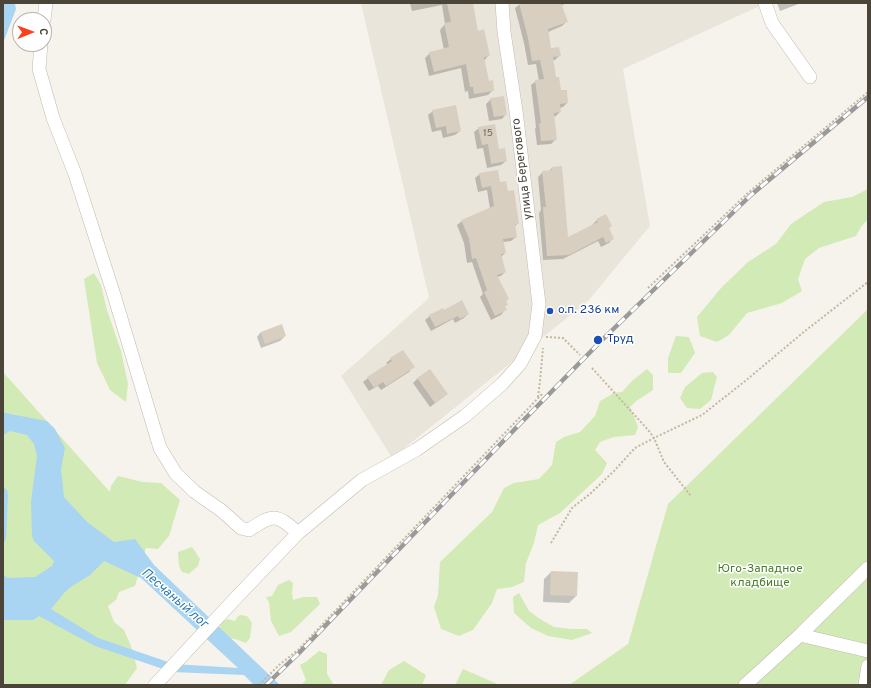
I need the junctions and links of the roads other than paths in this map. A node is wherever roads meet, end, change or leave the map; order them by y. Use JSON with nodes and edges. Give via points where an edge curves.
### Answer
{"nodes":[{"id":1,"x":502,"y":3,"type":"edge"},
{"id":2,"x":765,"y":3,"type":"edge"},
{"id":3,"x":40,"y":52,"type":"edge"},
{"id":4,"x":810,"y":77,"type":"dead end"},
{"id":5,"x":298,"y":533,"type":"junction"},
{"id":6,"x":868,"y":568,"type":"edge"},
{"id":7,"x":800,"y":635,"type":"junction"},
{"id":8,"x":868,"y":651,"type":"edge"},
{"id":9,"x":868,"y":666,"type":"edge"},
{"id":10,"x":156,"y":684,"type":"edge"},
{"id":11,"x":745,"y":685,"type":"edge"},
{"id":12,"x":865,"y":685,"type":"edge"}],
"edges":[{"from":1,"to":5,"type":"street","name":"улица Берегового","via":[[539,304],[540,336],[502,384],[465,416],[416,450],[362,480]]},
{"from":2,"to":4,"type":"street","via":[[772,23]]},
{"from":3,"to":5,"type":"street","via":[[39,69],[53,118],[78,181],[160,448],[176,474],[241,528],[249,530],[263,521],[275,518],[284,521]]},
{"from":5,"to":10,"type":"street"},
{"from":6,"to":7,"type":"street"},
{"from":7,"to":8,"type":"street"},
{"from":7,"to":11,"type":"street"},
{"from":9,"to":12,"type":"street"}]}
